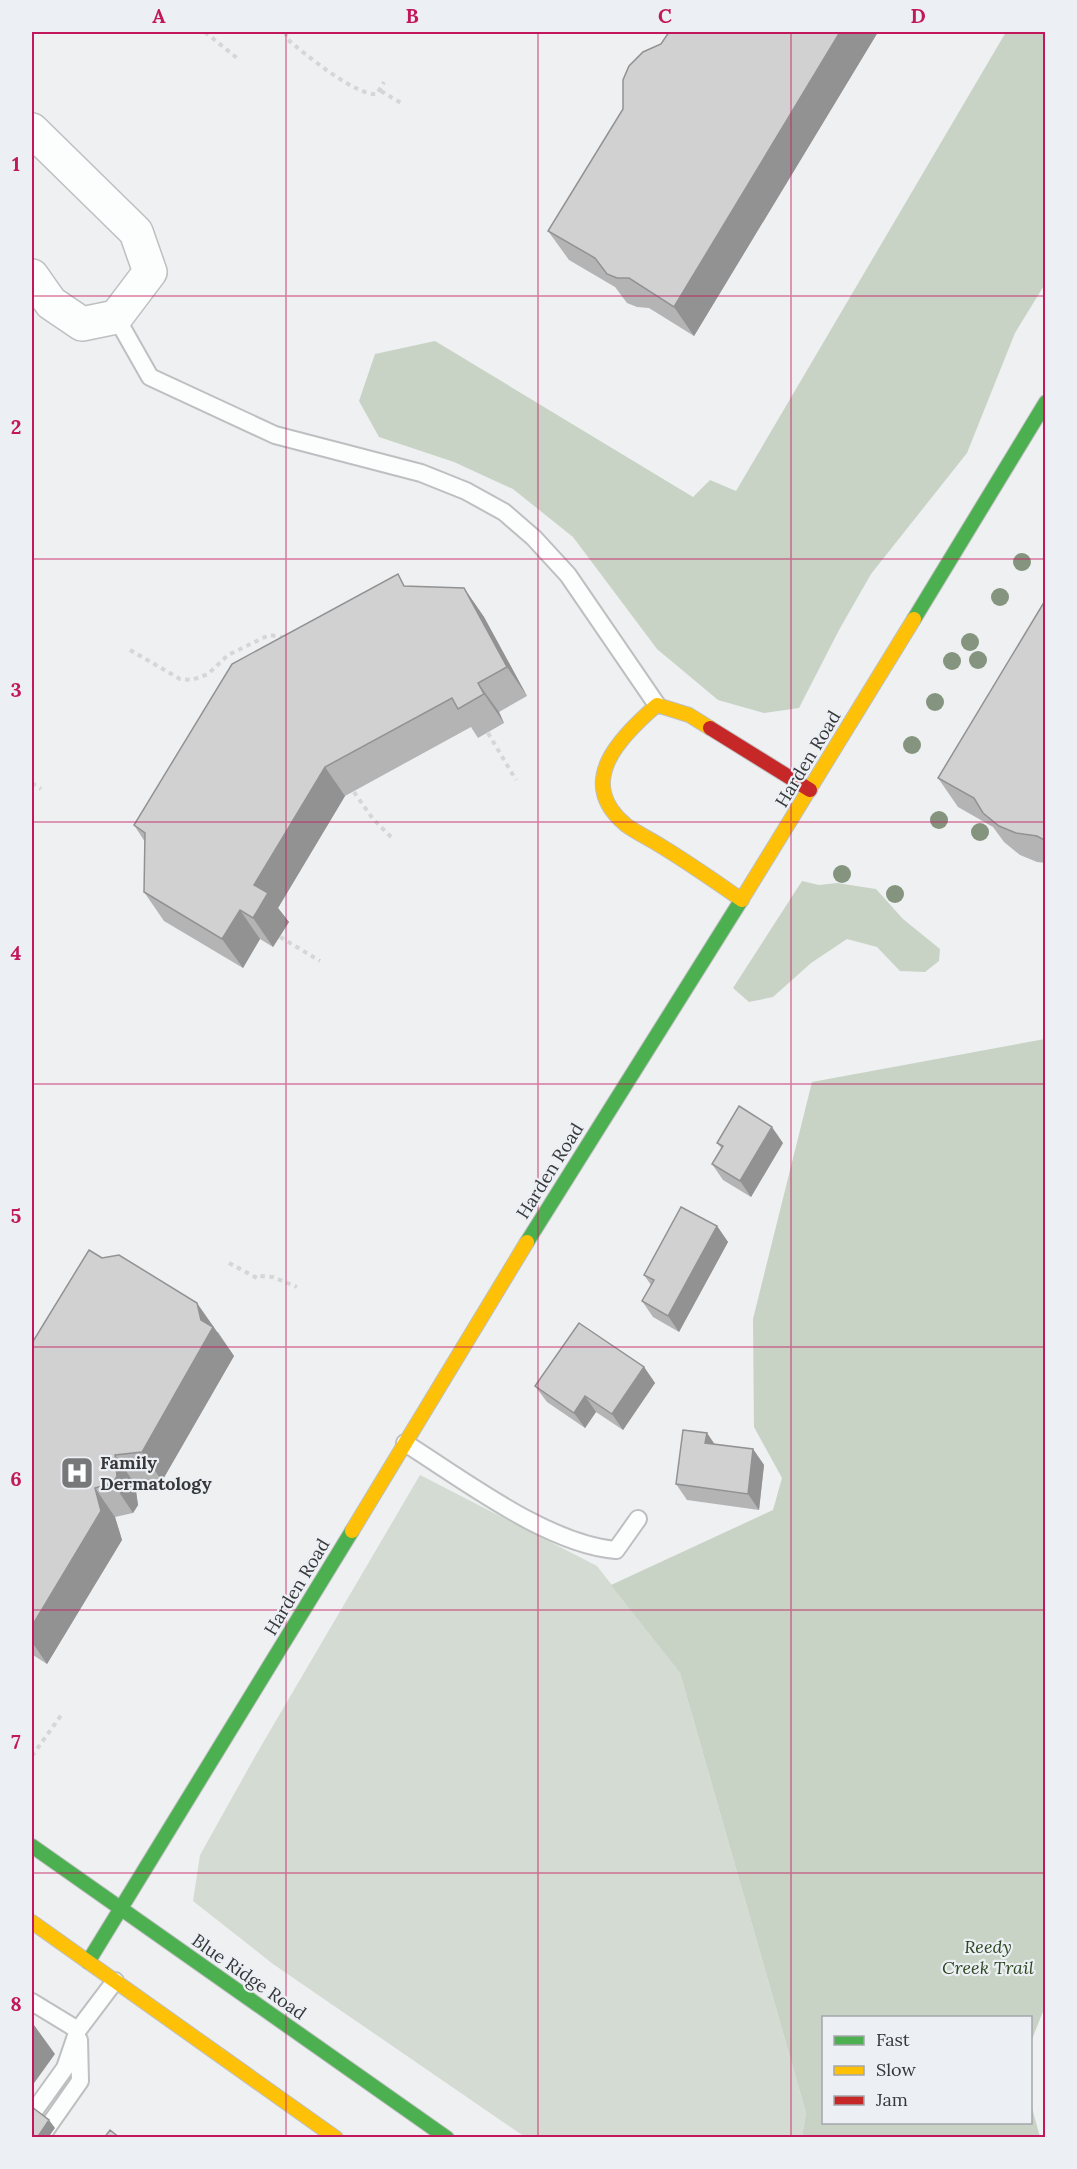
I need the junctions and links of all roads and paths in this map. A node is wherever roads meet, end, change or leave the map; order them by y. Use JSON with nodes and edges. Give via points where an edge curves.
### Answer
{"nodes":[{"id":1,"x":205,"y":32,"type":"edge"},
{"id":2,"x":285,"y":32,"type":"edge"},
{"id":3,"x":237,"y":58,"type":"dead end"},
{"id":4,"x":384,"y":82,"type":"dead end"},
{"id":5,"x":381,"y":91,"type":"junction"},
{"id":6,"x":401,"y":103,"type":"dead end"},
{"id":7,"x":32,"y":130,"type":"edge"},
{"id":8,"x":32,"y":276,"type":"edge"},
{"id":9,"x":116,"y":317,"type":"junction"},
{"id":10,"x":1046,"y":402,"type":"edge"},
{"id":11,"x":292,"y":641,"type":"edge"},
{"id":12,"x":130,"y":650,"type":"dead end"},
{"id":13,"x":657,"y":705,"type":"junction"},
{"id":14,"x":488,"y":733,"type":"dead end"},
{"id":15,"x":516,"y":780,"type":"dead end"},
{"id":16,"x":32,"y":783,"type":"edge"},
{"id":17,"x":41,"y":789,"type":"dead end"},
{"id":18,"x":810,"y":790,"type":"junction"},
{"id":19,"x":354,"y":792,"type":"dead end"},
{"id":20,"x":394,"y":840,"type":"dead end"},
{"id":21,"x":742,"y":900,"type":"junction"},
{"id":22,"x":280,"y":937,"type":"dead end"},
{"id":23,"x":320,"y":961,"type":"dead end"},
{"id":24,"x":229,"y":1263,"type":"dead end"},
{"id":25,"x":297,"y":1287,"type":"dead end"},
{"id":26,"x":405,"y":1443,"type":"junction"},
{"id":27,"x":638,"y":1519,"type":"dead end"},
{"id":28,"x":62,"y":1714,"type":"dead end"},
{"id":29,"x":32,"y":1756,"type":"edge"},
{"id":30,"x":32,"y":1846,"type":"edge"},
{"id":31,"x":122,"y":1910,"type":"junction"},
{"id":32,"x":32,"y":1922,"type":"edge"},
{"id":33,"x":88,"y":1962,"type":"junction"},
{"id":34,"x":115,"y":1981,"type":"junction"},
{"id":35,"x":32,"y":2002,"type":"edge"},
{"id":36,"x":78,"y":2030,"type":"junction"},
{"id":37,"x":32,"y":2114,"type":"edge"},
{"id":38,"x":32,"y":2129,"type":"edge"},
{"id":39,"x":40,"y":2138,"type":"edge"},
{"id":40,"x":336,"y":2138,"type":"edge"},
{"id":41,"x":447,"y":2138,"type":"edge"}],
"edges":[{"from":1,"to":3,"type":"path"},
{"from":2,"to":5,"type":"path","via":[[299,50],[363,92],[371,95]]},
{"from":4,"to":5,"type":"path"},
{"from":5,"to":6,"type":"path"},
{"from":7,"to":9,"type":"street","via":[[136,232],[150,272]]},
{"from":8,"to":9,"type":"street","via":[[51,303],[82,324]]},
{"from":9,"to":13,"type":"lane","via":[[150,377],[275,435],[421,473],[504,512],[568,575]]},
{"from":10,"to":18,"type":"street","name":"Harden Road"},
{"from":11,"to":12,"type":"path","via":[[276,635],[265,637],[228,655],[208,674],[192,680],[180,679]]},
{"from":13,"to":18,"type":"street","via":[[689,715]]},
{"from":13,"to":21,"type":"street","via":[[612,749],[602,770],[602,793],[621,821]]},
{"from":14,"to":15,"type":"path"},
{"from":16,"to":17,"type":"path"},
{"from":18,"to":21,"type":"street","name":"Harden Road"},
{"from":19,"to":20,"type":"path"},
{"from":21,"to":26,"type":"street","name":"Harden Road"},
{"from":22,"to":23,"type":"path"},
{"from":24,"to":25,"type":"path","via":[[257,1278],[273,1277]]},
{"from":26,"to":27,"type":"lane","via":[[516,1513],[591,1548],[616,1550]]},
{"from":26,"to":31,"type":"street","name":"Harden Road"},
{"from":28,"to":29,"type":"path"},
{"from":30,"to":31,"type":"street","name":"Blue Ridge Road"},
{"from":31,"to":33,"type":"street","name":"Harden Road"},
{"from":31,"to":41,"type":"street","name":"Blue Ridge Road"},
{"from":32,"to":33,"type":"street"},
{"from":33,"to":34,"type":"street"},
{"from":34,"to":36,"type":"lane"},
{"from":34,"to":40,"type":"street"},
{"from":35,"to":36,"type":"lane"},
{"from":36,"to":37,"type":"lane","via":[[65,2068]]},
{"from":36,"to":38,"type":"lane","via":[[71,2074]]},
{"from":36,"to":39,"type":"lane","via":[[80,2081]]}]}
